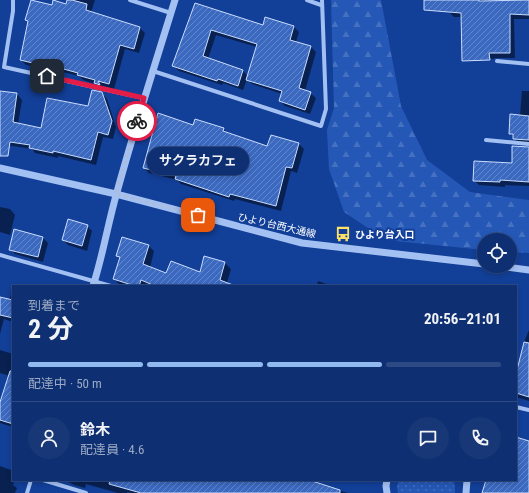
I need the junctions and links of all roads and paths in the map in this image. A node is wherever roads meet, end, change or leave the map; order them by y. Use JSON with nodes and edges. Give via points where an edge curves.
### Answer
{"nodes":[{"id":1,"x":13,"y":0,"type":"edge"},
{"id":2,"x":130,"y":0,"type":"edge"},
{"id":3,"x":175,"y":0,"type":"edge"},
{"id":4,"x":307,"y":0,"type":"edge"},
{"id":5,"x":321,"y":2,"type":"edge"},
{"id":6,"x":171,"y":13,"type":"junction"},
{"id":7,"x":497,"y":61,"type":"dead end"},
{"id":8,"x":529,"y":64,"type":"edge"},
{"id":9,"x":153,"y":71,"type":"junction"},
{"id":10,"x":144,"y":98,"type":"junction"},
{"id":11,"x":486,"y":140,"type":"dead end"},
{"id":12,"x":529,"y":144,"type":"edge"},
{"id":13,"x":0,"y":168,"type":"edge"},
{"id":14,"x":116,"y":194,"type":"junction"},
{"id":15,"x":0,"y":255,"type":"edge"},
{"id":16,"x":477,"y":263,"type":"edge"},
{"id":17,"x":517,"y":268,"type":"edge"},
{"id":18,"x":529,"y":270,"type":"edge"},
{"id":19,"x":94,"y":284,"type":"edge"},
{"id":20,"x":517,"y":407,"type":"edge"},
{"id":21,"x":529,"y":410,"type":"edge"},
{"id":22,"x":31,"y":481,"type":"edge"},
{"id":23,"x":46,"y":481,"type":"edge"},
{"id":24,"x":387,"y":481,"type":"edge"},
{"id":25,"x":466,"y":481,"type":"edge"},
{"id":26,"x":27,"y":493,"type":"edge"},
{"id":27,"x":86,"y":493,"type":"edge"},
{"id":28,"x":387,"y":493,"type":"edge"},
{"id":29,"x":466,"y":493,"type":"edge"}],
"edges":[{"from":1,"to":10,"type":"street","via":[[4,66]]},
{"from":2,"to":6,"type":"street"},
{"from":3,"to":6,"type":"street"},
{"from":4,"to":5,"type":"street"},
{"from":5,"to":9,"type":"street","via":[[326,109],[321,126]]},
{"from":6,"to":9,"type":"street"},
{"from":7,"to":8,"type":"street"},
{"from":9,"to":10,"type":"street"},
{"from":10,"to":14,"type":"street"},
{"from":11,"to":12,"type":"street"},
{"from":13,"to":14,"type":"street","name":"ひより台西大通線"},
{"from":14,"to":16,"type":"street","name":"ひより台西大通線","via":[[302,242]]},
{"from":14,"to":19,"type":"street"},
{"from":15,"to":19,"type":"street"},
{"from":17,"to":18,"type":"street"},
{"from":20,"to":21,"type":"street"},
{"from":22,"to":26,"type":"street"},
{"from":23,"to":27,"type":"street"},
{"from":24,"to":28,"type":"street"},
{"from":25,"to":29,"type":"street"}]}
